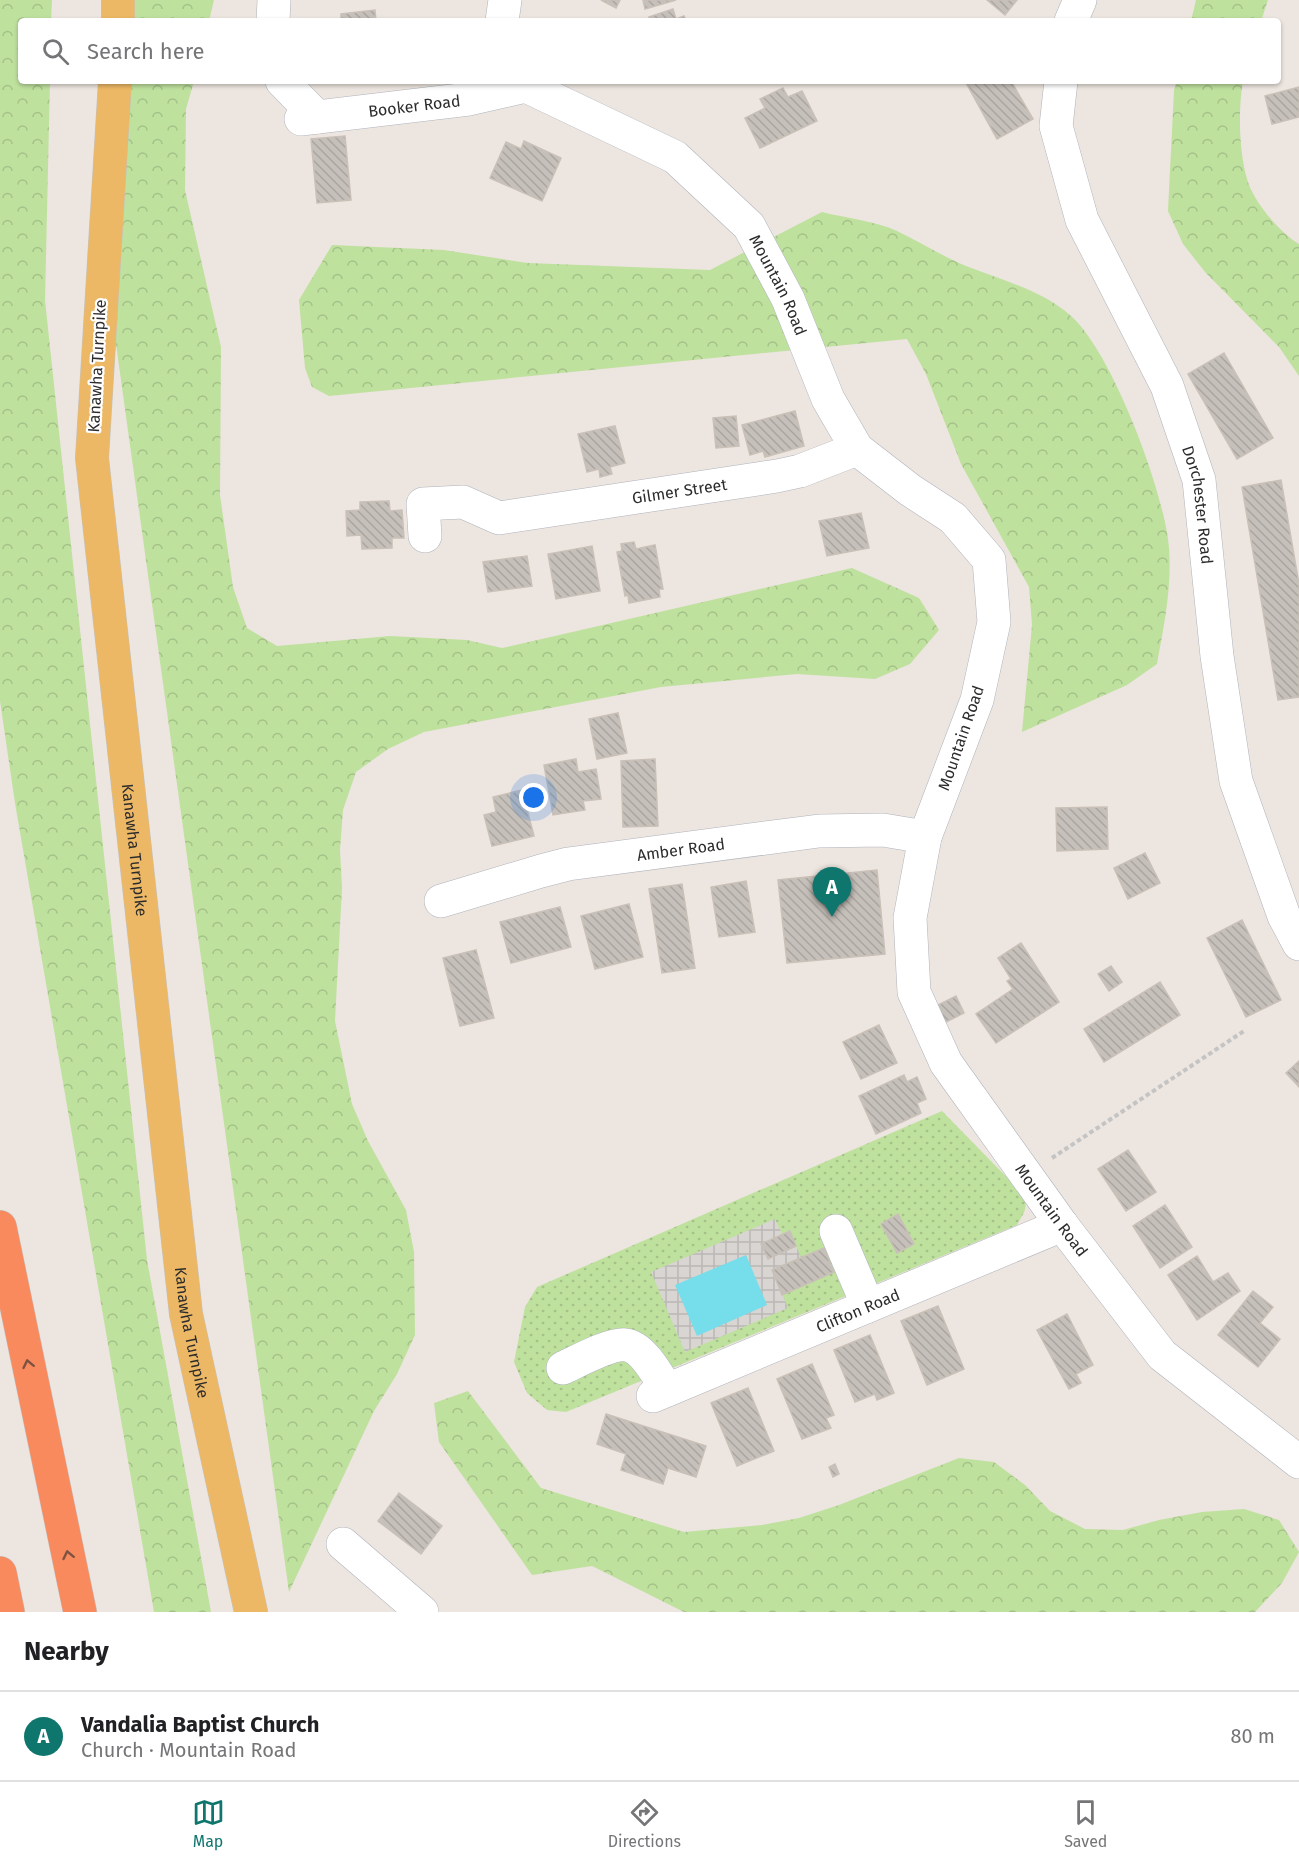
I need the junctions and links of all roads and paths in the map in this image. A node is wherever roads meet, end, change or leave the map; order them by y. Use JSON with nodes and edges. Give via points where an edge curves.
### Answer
{"nodes":[{"id":1,"x":118,"y":0,"type":"edge"},
{"id":2,"x":274,"y":0,"type":"edge"},
{"id":3,"x":506,"y":0,"type":"edge"},
{"id":4,"x":1080,"y":0,"type":"edge"},
{"id":5,"x":118,"y":18,"type":"edge"},
{"id":6,"x":273,"y":18,"type":"edge"},
{"id":7,"x":503,"y":18,"type":"edge"},
{"id":8,"x":1072,"y":18,"type":"edge"},
{"id":9,"x":115,"y":84,"type":"edge"},
{"id":10,"x":284,"y":84,"type":"edge"},
{"id":11,"x":524,"y":84,"type":"edge"},
{"id":12,"x":1061,"y":84,"type":"edge"},
{"id":13,"x":857,"y":449,"type":"junction"},
{"id":14,"x":425,"y":536,"type":"dead end"},
{"id":15,"x":925,"y":837,"type":"junction"},
{"id":16,"x":441,"y":901,"type":"dead end"},
{"id":17,"x":1299,"y":944,"type":"edge"},
{"id":18,"x":1244,"y":1030,"type":"dead end"},
{"id":19,"x":1026,"y":1175,"type":"junction"},
{"id":20,"x":1062,"y":1225,"type":"junction"},
{"id":21,"x":0,"y":1227,"type":"edge"},
{"id":22,"x":836,"y":1231,"type":"dead end"},
{"id":23,"x":868,"y":1306,"type":"junction"},
{"id":24,"x":563,"y":1368,"type":"dead end"},
{"id":25,"x":1299,"y":1462,"type":"edge"},
{"id":26,"x":342,"y":1544,"type":"dead end"},
{"id":27,"x":0,"y":1573,"type":"edge"},
{"id":28,"x":8,"y":1612,"type":"edge"},
{"id":29,"x":80,"y":1612,"type":"edge"},
{"id":30,"x":251,"y":1612,"type":"edge"},
{"id":31,"x":422,"y":1612,"type":"edge"}],
"edges":[{"from":1,"to":5,"type":"main road"},
{"from":2,"to":6,"type":"street"},
{"from":3,"to":7,"type":"street"},
{"from":4,"to":8,"type":"street"},
{"from":9,"to":30,"type":"main road","name":"Kanawha Turnpike","via":[[92,458],[186,1314]]},
{"from":10,"to":11,"type":"street","name":"Booker Road","via":[[309,118],[469,99]]},
{"from":11,"to":13,"type":"street","name":"Mountain Road","via":[[675,157],[749,226],[788,299],[828,399]]},
{"from":12,"to":17,"type":"street","name":"Dorchester Road","via":[[1056,126],[1082,220],[1167,386],[1199,480],[1217,656],[1236,781],[1284,916]]},
{"from":13,"to":14,"type":"street","name":"Gilmer Street","via":[[777,476],[499,518],[463,502],[423,504]]},
{"from":13,"to":15,"type":"street","name":"Mountain Road","via":[[952,518],[989,560],[994,622],[977,700]]},
{"from":15,"to":16,"type":"street","name":"Amber Road","via":[[883,830],[808,832],[568,864]]},
{"from":15,"to":19,"type":"street","name":"Mountain Road","via":[[910,918],[914,992],[946,1063]]},
{"from":18,"to":19,"type":"path"},
{"from":19,"to":20,"type":"street","name":"Mountain Road"},
{"from":20,"to":23,"type":"street","name":"Clifton Road"},
{"from":20,"to":25,"type":"street","name":"Mountain Road","via":[[1162,1355]]},
{"from":29,"to":21,"type":"highway","one_way":true},
{"from":22,"to":23,"type":"street"},
{"from":23,"to":24,"type":"street","name":"Clifton Road","via":[[660,1393],[655,1370],[627,1345],[615,1346]]},
{"from":26,"to":31,"type":"street"},
{"from":27,"to":28,"type":"highway"}]}
